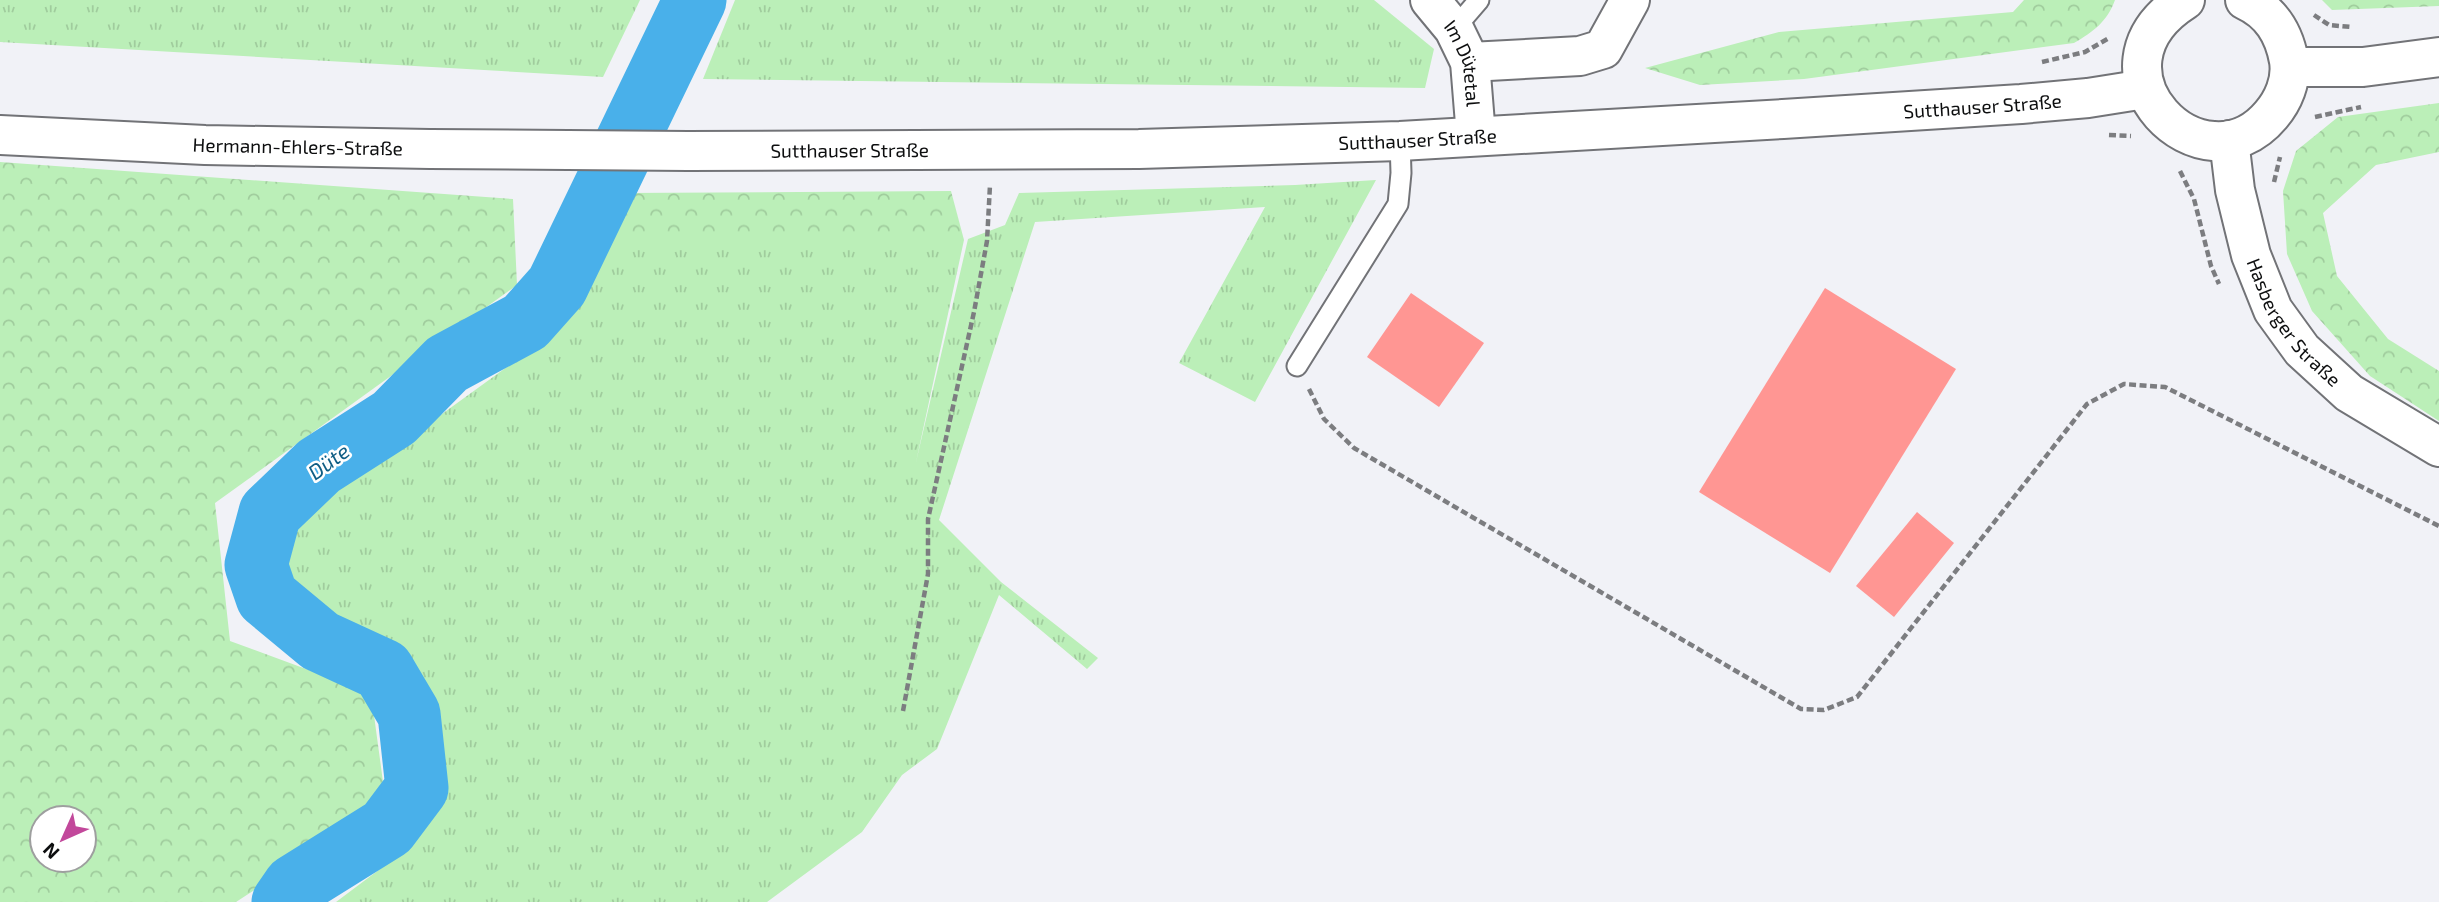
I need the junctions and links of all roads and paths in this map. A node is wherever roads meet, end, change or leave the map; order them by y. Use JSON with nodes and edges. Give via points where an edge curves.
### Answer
{"nodes":[{"id":1,"x":1479,"y":0,"type":"edge"},
{"id":2,"x":1630,"y":0,"type":"edge"},
{"id":3,"x":2185,"y":0,"type":"edge"},
{"id":4,"x":2245,"y":0,"type":"edge"},
{"id":5,"x":2305,"y":9,"type":"dead end"},
{"id":6,"x":2357,"y":28,"type":"dead end"},
{"id":7,"x":1451,"y":30,"type":"edge"},
{"id":8,"x":2085,"y":52,"type":"dead end"},
{"id":9,"x":2439,"y":57,"type":"edge"},
{"id":10,"x":2037,"y":63,"type":"dead end"},
{"id":11,"x":2290,"y":67,"type":"junction"},
{"id":12,"x":2146,"y":89,"type":"junction"},
{"id":13,"x":2368,"y":105,"type":"dead end"},
{"id":14,"x":2309,"y":123,"type":"dead end"},
{"id":15,"x":0,"y":135,"type":"edge"},
{"id":16,"x":1476,"y":136,"type":"junction"},
{"id":17,"x":2228,"y":140,"type":"junction"},
{"id":18,"x":1400,"y":141,"type":"junction"},
{"id":19,"x":2286,"y":148,"type":"dead end"},
{"id":20,"x":593,"y":150,"type":"joint"},
{"id":21,"x":990,"y":151,"type":"junction"},
{"id":22,"x":2274,"y":182,"type":"dead end"},
{"id":23,"x":1297,"y":366,"type":"joint"},
{"id":24,"x":2439,"y":447,"type":"edge"},
{"id":25,"x":2439,"y":526,"type":"edge"},
{"id":26,"x":903,"y":711,"type":"dead end"}],
"edges":[{"from":1,"to":7,"type":"lane"},
{"from":2,"to":7,"type":"street","via":[[1603,49],[1580,57]]},
{"from":3,"to":12,"type":"street","via":[[2154,27],[2145,47]]},
{"from":4,"to":11,"type":"street","via":[[2274,21],[2286,43]]},
{"from":5,"to":6,"type":"path","via":[[2329,25]]},
{"from":7,"to":16,"type":"street","name":"Im Dütetal"},
{"from":8,"to":10,"type":"path"},
{"from":9,"to":11,"type":"street","via":[[2363,67]]},
{"from":11,"to":17,"type":"street","via":[[2278,107],[2248,134]]},
{"from":12,"to":16,"type":"street","name":"Sutthauser Straße","via":[[2021,104]]},
{"from":12,"to":17,"type":"street","via":[[2169,124],[2207,141]]},
{"from":13,"to":14,"type":"path","via":[[2317,116]]},
{"from":15,"to":20,"type":"street","name":"Hermann-Ehlers-Straße","via":[[205,145]]},
{"from":16,"to":18,"type":"street","name":"Sutthauser Straße"},
{"from":17,"to":24,"type":"street","name":"Hasberger Straße","via":[[2251,255],[2273,310],[2302,350],[2348,393]]},
{"from":18,"to":21,"type":"street","name":"Sutthauser Straße"},
{"from":18,"to":23,"type":"lane","via":[[1398,204]]},
{"from":19,"to":22,"type":"path"},
{"from":20,"to":21,"type":"street","name":"Sutthauser Straße"},
{"from":21,"to":26,"type":"path","via":[[987,241],[928,519],[928,574]]},
{"from":23,"to":25,"type":"path","via":[[1324,419],[1354,448],[1801,709],[1824,710],[1857,696],[2087,404],[2124,384],[2165,387]]}]}
